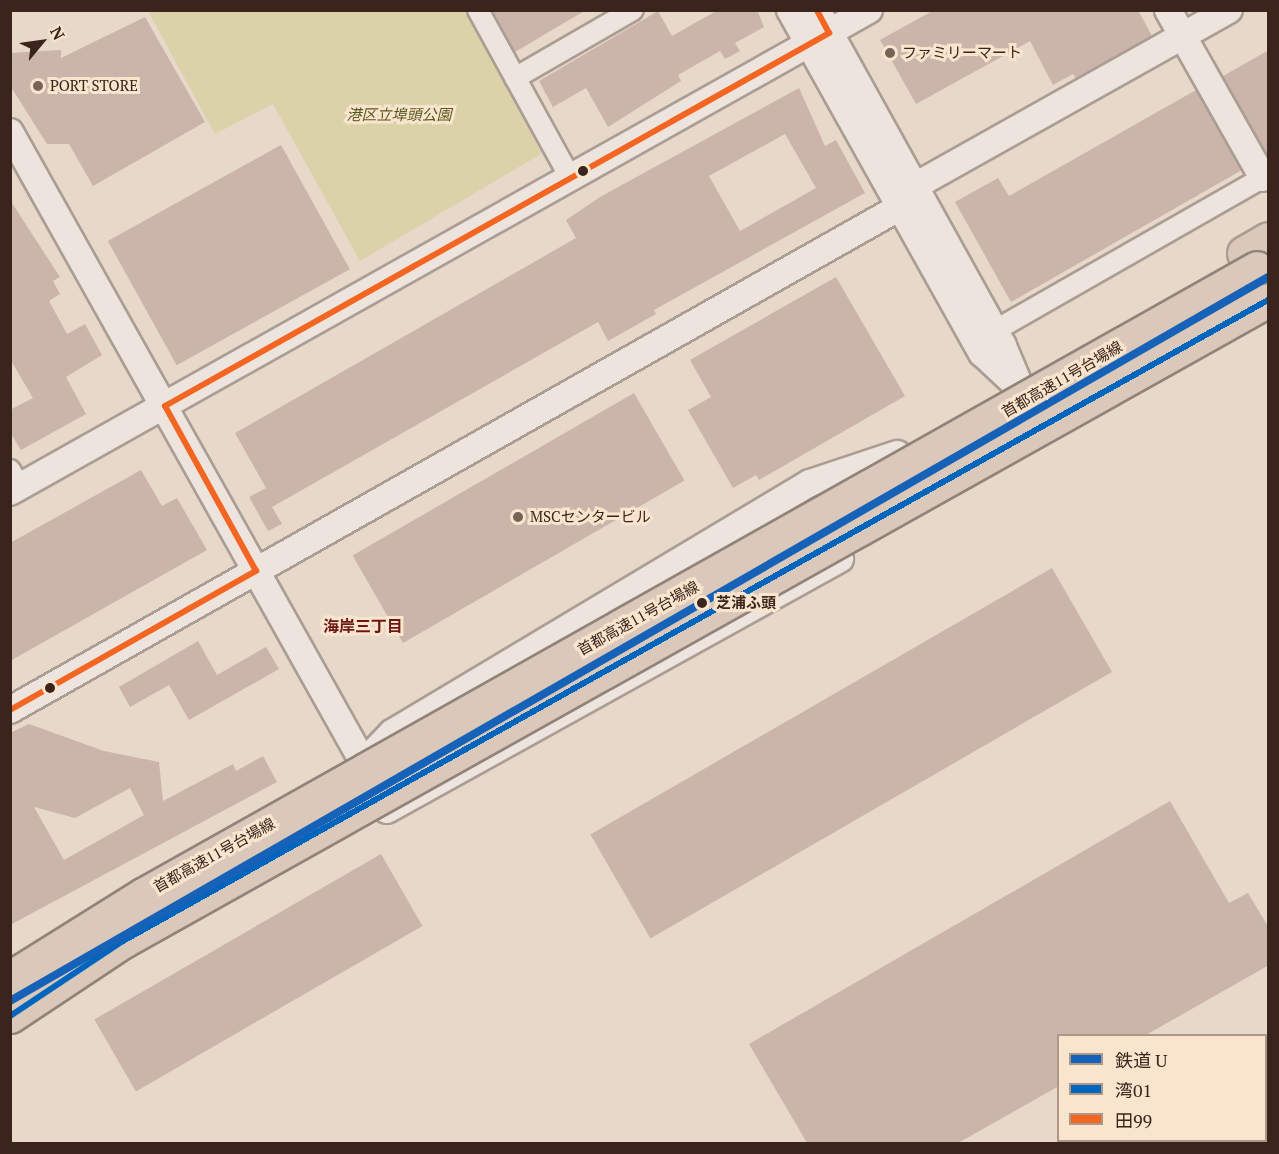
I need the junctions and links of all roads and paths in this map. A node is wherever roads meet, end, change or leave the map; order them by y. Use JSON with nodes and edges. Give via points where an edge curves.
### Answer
{"nodes":[{"id":1,"x":478,"y":10,"type":"edge"},
{"id":2,"x":633,"y":10,"type":"edge"},
{"id":3,"x":790,"y":10,"type":"edge"},
{"id":4,"x":817,"y":10,"type":"edge"},
{"id":5,"x":869,"y":10,"type":"edge"},
{"id":6,"x":1168,"y":10,"type":"edge"},
{"id":7,"x":1229,"y":10,"type":"edge"},
{"id":8,"x":1182,"y":37,"type":"junction"},
{"id":9,"x":819,"y":39,"type":"junction"},
{"id":10,"x":515,"y":78,"type":"junction"},
{"id":11,"x":10,"y":132,"type":"edge"},
{"id":12,"x":19,"y":169,"type":"edge"},
{"id":13,"x":1266,"y":177,"type":"edge"},
{"id":14,"x":571,"y":179,"type":"junction"},
{"id":15,"x":915,"y":186,"type":"junction"},
{"id":16,"x":900,"y":207,"type":"junction"},
{"id":17,"x":1269,"y":239,"type":"edge"},
{"id":18,"x":1269,"y":255,"type":"edge"},
{"id":19,"x":1269,"y":262,"type":"edge"},
{"id":20,"x":1269,"y":300,"type":"edge"},
{"id":21,"x":1269,"y":307,"type":"edge"},
{"id":22,"x":994,"y":331,"type":"junction"},
{"id":23,"x":1030,"y":402,"type":"junction"},
{"id":24,"x":165,"y":406,"type":"junction"},
{"id":25,"x":897,"y":454,"type":"junction"},
{"id":26,"x":14,"y":483,"type":"edge"},
{"id":27,"x":256,"y":571,"type":"junction"},
{"id":28,"x":610,"y":626,"type":"dead end"},
{"id":29,"x":628,"y":658,"type":"dead end"},
{"id":30,"x":10,"y":710,"type":"edge"},
{"id":31,"x":363,"y":762,"type":"junction"},
{"id":32,"x":390,"y":808,"type":"junction"},
{"id":33,"x":10,"y":961,"type":"edge"},
{"id":34,"x":10,"y":978,"type":"edge"},
{"id":35,"x":10,"y":1016,"type":"edge"},
{"id":36,"x":10,"y":1023,"type":"edge"}],
"edges":[{"from":1,"to":10,"type":"street"},
{"from":2,"to":10,"type":"street"},
{"from":3,"to":9,"type":"street"},
{"from":4,"to":9,"type":"street"},
{"from":5,"to":9,"type":"street"},
{"from":6,"to":8,"type":"street"},
{"from":7,"to":8,"type":"street"},
{"from":8,"to":13,"type":"street"},
{"from":8,"to":15,"type":"street"},
{"from":9,"to":14,"type":"street"},
{"from":9,"to":15,"type":"street"},
{"from":9,"to":16,"type":"street"},
{"from":10,"to":14,"type":"street"},
{"from":11,"to":12,"type":"street"},
{"from":12,"to":24,"type":"street"},
{"from":13,"to":22,"type":"street"},
{"from":14,"to":24,"type":"street"},
{"from":15,"to":22,"type":"street"},
{"from":16,"to":23,"type":"street","via":[[982,353]]},
{"from":16,"to":27,"type":"street"},
{"from":17,"to":23,"type":"highway","bridge":true,"via":[[1130,319]]},
{"from":18,"to":23,"type":"street"},
{"from":19,"to":23,"type":"highway","name":"首都高速11号台場線","bridge":true},
{"from":20,"to":35,"type":"highway","name":"首都高速11号台場線","bridge":true,"via":[[123,940]]},
{"from":21,"to":23,"type":"street"},
{"from":22,"to":23,"type":"street"},
{"from":23,"to":25,"type":"street"},
{"from":23,"to":29,"type":"street"},
{"from":23,"to":32,"type":"street","via":[[984,477]]},
{"from":23,"to":34,"type":"highway","name":"首都高速11号台場線","bridge":true,"via":[[143,895]]},
{"from":24,"to":26,"type":"street"},
{"from":24,"to":27,"type":"street"},
{"from":25,"to":28,"type":"street","via":[[791,522]]},
{"from":25,"to":31,"type":"street","via":[[810,483],[392,733]]},
{"from":27,"to":30,"type":"street"},
{"from":27,"to":31,"type":"street"},
{"from":31,"to":32,"type":"street"},
{"from":31,"to":33,"type":"street"},
{"from":32,"to":36,"type":"street"}]}
